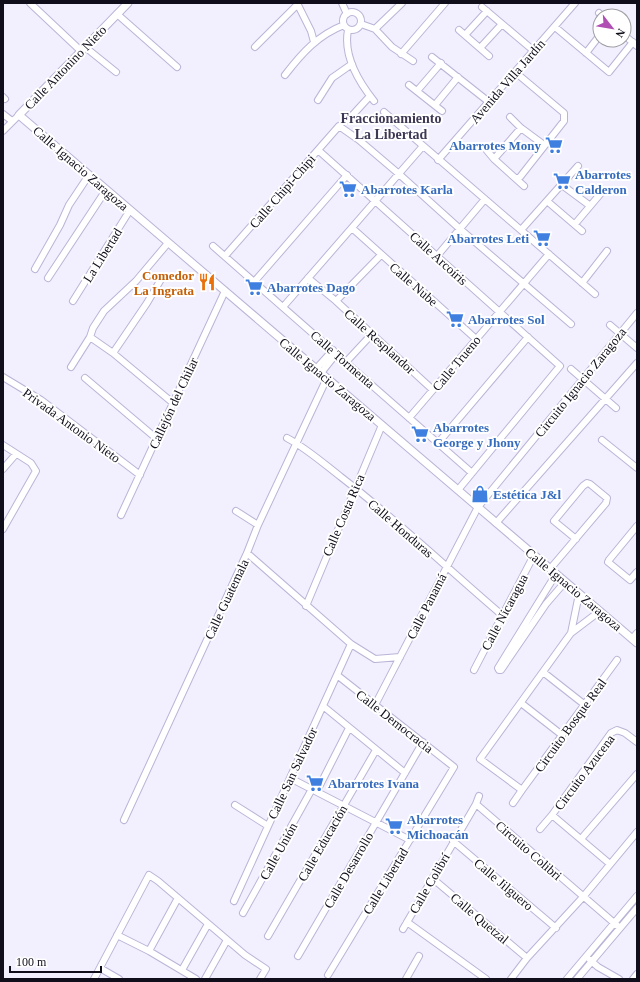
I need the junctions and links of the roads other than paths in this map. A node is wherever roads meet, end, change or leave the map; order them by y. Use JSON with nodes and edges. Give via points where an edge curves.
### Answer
{"nodes":[{"id":1,"x":30,"y":3,"type":"edge"},
{"id":2,"x":128,"y":3,"type":"edge"},
{"id":3,"x":342,"y":3,"type":"edge"},
{"id":4,"x":402,"y":3,"type":"edge"},
{"id":5,"x":575,"y":3,"type":"edge"},
{"id":6,"x":297,"y":4,"type":"edge"},
{"id":7,"x":442,"y":4,"type":"edge"},
{"id":8,"x":118,"y":14,"type":"junction"},
{"id":9,"x":347,"y":14,"type":"junction"},
{"id":10,"x":361,"y":24,"type":"junction"},
{"id":11,"x":502,"y":24,"type":"junction"},
{"id":12,"x":346,"y":27,"type":"junction"},
{"id":13,"x":554,"y":27,"type":"junction"},
{"id":14,"x":375,"y":29,"type":"junction"},
{"id":15,"x":459,"y":30,"type":"dead end"},
{"id":16,"x":464,"y":35,"type":"junction"},
{"id":17,"x":314,"y":42,"type":"junction"},
{"id":18,"x":635,"y":44,"type":"edge"},
{"id":19,"x":592,"y":46,"type":"edge"},
{"id":20,"x":255,"y":47,"type":"dead end"},
{"id":21,"x":480,"y":48,"type":"junction"},
{"id":22,"x":83,"y":49,"type":"junction"},
{"id":23,"x":534,"y":51,"type":"junction"},
{"id":24,"x":586,"y":53,"type":"junction"},
{"id":25,"x":401,"y":54,"type":"junction"},
{"id":26,"x":489,"y":56,"type":"dead end"},
{"id":27,"x":432,"y":57,"type":"dead end"},
{"id":28,"x":413,"y":62,"type":"dead end"},
{"id":29,"x":352,"y":64,"type":"junction"},
{"id":30,"x":441,"y":64,"type":"junction"},
{"id":31,"x":177,"y":67,"type":"dead end"},
{"id":32,"x":116,"y":72,"type":"dead end"},
{"id":33,"x":515,"y":72,"type":"junction"},
{"id":34,"x":285,"y":74,"type":"dead end"},
{"id":35,"x":458,"y":77,"type":"junction"},
{"id":36,"x":410,"y":85,"type":"dead end"},
{"id":37,"x":417,"y":91,"type":"junction"},
{"id":38,"x":370,"y":96,"type":"junction"},
{"id":39,"x":318,"y":100,"type":"dead end"},
{"id":40,"x":374,"y":101,"type":"dead end"},
{"id":41,"x":489,"y":102,"type":"junction"},
{"id":42,"x":435,"y":105,"type":"junction"},
{"id":43,"x":442,"y":111,"type":"dead end"},
{"id":44,"x":384,"y":112,"type":"dead end"},
{"id":45,"x":3,"y":114,"type":"edge"},
{"id":46,"x":18,"y":115,"type":"junction"},
{"id":47,"x":510,"y":117,"type":"dead end"},
{"id":48,"x":348,"y":120,"type":"dead end"},
{"id":49,"x":12,"y":121,"type":"junction"},
{"id":50,"x":520,"y":128,"type":"junction"},
{"id":51,"x":3,"y":131,"type":"edge"},
{"id":52,"x":544,"y":145,"type":"junction"},
{"id":53,"x":423,"y":146,"type":"junction"},
{"id":54,"x":484,"y":146,"type":"dead end"},
{"id":55,"x":318,"y":150,"type":"junction"},
{"id":56,"x":494,"y":159,"type":"junction"},
{"id":57,"x":438,"y":160,"type":"junction"},
{"id":58,"x":578,"y":166,"type":"dead end"},
{"id":59,"x":399,"y":174,"type":"junction"},
{"id":60,"x":89,"y":175,"type":"junction"},
{"id":61,"x":347,"y":176,"type":"junction"},
{"id":62,"x":516,"y":178,"type":"junction"},
{"id":63,"x":562,"y":185,"type":"junction"},
{"id":64,"x":524,"y":186,"type":"dead end"},
{"id":65,"x":106,"y":190,"type":"junction"},
{"id":66,"x":602,"y":192,"type":"dead end"},
{"id":67,"x":485,"y":199,"type":"junction"},
{"id":68,"x":375,"y":201,"type":"junction"},
{"id":69,"x":547,"y":201,"type":"junction"},
{"id":70,"x":589,"y":206,"type":"junction"},
{"id":71,"x":130,"y":210,"type":"junction"},
{"id":72,"x":575,"y":224,"type":"junction"},
{"id":73,"x":352,"y":228,"type":"junction"},
{"id":74,"x":460,"y":229,"type":"junction"},
{"id":75,"x":521,"y":230,"type":"junction"},
{"id":76,"x":582,"y":231,"type":"dead end"},
{"id":77,"x":168,"y":242,"type":"junction"},
{"id":78,"x":213,"y":246,"type":"dead end"},
{"id":79,"x":608,"y":251,"type":"dead end"},
{"id":80,"x":549,"y":254,"type":"junction"},
{"id":81,"x":380,"y":255,"type":"junction"},
{"id":82,"x":225,"y":256,"type":"junction"},
{"id":83,"x":437,"y":256,"type":"junction"},
{"id":84,"x":35,"y":269,"type":"dead end"},
{"id":85,"x":48,"y":278,"type":"dead end"},
{"id":86,"x":308,"y":278,"type":"junction"},
{"id":87,"x":160,"y":281,"type":"dead end"},
{"id":88,"x":254,"y":282,"type":"junction"},
{"id":89,"x":582,"y":282,"type":"junction"},
{"id":90,"x":523,"y":284,"type":"junction"},
{"id":91,"x":225,"y":291,"type":"junction"},
{"id":92,"x":595,"y":294,"type":"dead end"},
{"id":93,"x":73,"y":301,"type":"dead end"},
{"id":94,"x":336,"y":301,"type":"junction"},
{"id":95,"x":283,"y":307,"type":"junction"},
{"id":96,"x":500,"y":312,"type":"junction"},
{"id":97,"x":637,"y":313,"type":"edge"},
{"id":98,"x":571,"y":324,"type":"dead end"},
{"id":99,"x":610,"y":325,"type":"dead end"},
{"id":100,"x":620,"y":333,"type":"junction"},
{"id":101,"x":372,"y":334,"type":"junction"},
{"id":102,"x":90,"y":337,"type":"junction"},
{"id":103,"x":528,"y":337,"type":"junction"},
{"id":104,"x":476,"y":339,"type":"junction"},
{"id":105,"x":637,"y":348,"type":"edge"},
{"id":106,"x":334,"y":352,"type":"junction"},
{"id":107,"x":113,"y":353,"type":"junction"},
{"id":108,"x":346,"y":362,"type":"junction"},
{"id":109,"x":637,"y":363,"type":"edge"},
{"id":110,"x":70,"y":367,"type":"dead end"},
{"id":111,"x":571,"y":369,"type":"dead end"},
{"id":112,"x":318,"y":371,"type":"junction"},
{"id":113,"x":3,"y":377,"type":"edge"},
{"id":114,"x":85,"y":378,"type":"dead end"},
{"id":115,"x":327,"y":378,"type":"junction"},
{"id":116,"x":583,"y":379,"type":"junction"},
{"id":117,"x":433,"y":390,"type":"junction"},
{"id":118,"x":606,"y":399,"type":"junction"},
{"id":119,"x":173,"y":403,"type":"junction"},
{"id":120,"x":616,"y":408,"type":"dead end"},
{"id":121,"x":409,"y":418,"type":"junction"},
{"id":122,"x":382,"y":425,"type":"junction"},
{"id":123,"x":286,"y":438,"type":"dead end"},
{"id":124,"x":157,"y":439,"type":"junction"},
{"id":125,"x":602,"y":440,"type":"dead end"},
{"id":126,"x":297,"y":443,"type":"junction"},
{"id":127,"x":438,"y":443,"type":"junction"},
{"id":128,"x":3,"y":445,"type":"edge"},
{"id":129,"x":16,"y":454,"type":"junction"},
{"id":130,"x":637,"y":468,"type":"edge"},
{"id":131,"x":3,"y":469,"type":"edge"},
{"id":132,"x":472,"y":473,"type":"junction"},
{"id":133,"x":140,"y":475,"type":"junction"},
{"id":134,"x":355,"y":488,"type":"junction"},
{"id":135,"x":458,"y":490,"type":"junction"},
{"id":136,"x":478,"y":507,"type":"junction"},
{"id":137,"x":236,"y":511,"type":"dead end"},
{"id":138,"x":121,"y":515,"type":"dead end"},
{"id":139,"x":496,"y":523,"type":"junction"},
{"id":140,"x":258,"y":525,"type":"junction"},
{"id":141,"x":637,"y":526,"type":"edge"},
{"id":142,"x":3,"y":529,"type":"edge"},
{"id":143,"x":576,"y":539,"type":"junction"},
{"id":144,"x":247,"y":553,"type":"junction"},
{"id":145,"x":534,"y":555,"type":"junction"},
{"id":146,"x":446,"y":568,"type":"junction"},
{"id":147,"x":550,"y":568,"type":"junction"},
{"id":148,"x":637,"y":572,"type":"edge"},
{"id":149,"x":556,"y":574,"type":"junction"},
{"id":150,"x":565,"y":582,"type":"junction"},
{"id":151,"x":579,"y":594,"type":"junction"},
{"id":152,"x":540,"y":599,"type":"junction"},
{"id":153,"x":546,"y":604,"type":"junction"},
{"id":154,"x":306,"y":606,"type":"junction"},
{"id":155,"x":600,"y":611,"type":"junction"},
{"id":156,"x":502,"y":615,"type":"junction"},
{"id":157,"x":571,"y":634,"type":"junction"},
{"id":158,"x":635,"y":638,"type":"edge"},
{"id":159,"x":351,"y":644,"type":"junction"},
{"id":160,"x":400,"y":657,"type":"junction"},
{"id":161,"x":618,"y":660,"type":"dead end"},
{"id":162,"x":474,"y":670,"type":"dead end"},
{"id":163,"x":543,"y":672,"type":"junction"},
{"id":164,"x":337,"y":675,"type":"junction"},
{"id":165,"x":521,"y":703,"type":"junction"},
{"id":166,"x":375,"y":705,"type":"junction"},
{"id":167,"x":584,"y":705,"type":"junction"},
{"id":168,"x":323,"y":706,"type":"junction"},
{"id":169,"x":349,"y":728,"type":"junction"},
{"id":170,"x":562,"y":735,"type":"junction"},
{"id":171,"x":423,"y":742,"type":"junction"},
{"id":172,"x":637,"y":742,"type":"edge"},
{"id":173,"x":376,"y":750,"type":"junction"},
{"id":174,"x":454,"y":767,"type":"joint"},
{"id":175,"x":405,"y":773,"type":"junction"},
{"id":176,"x":637,"y":774,"type":"edge"},
{"id":177,"x":290,"y":778,"type":"junction"},
{"id":178,"x":315,"y":790,"type":"junction"},
{"id":179,"x":522,"y":790,"type":"junction"},
{"id":180,"x":479,"y":796,"type":"dead end"},
{"id":181,"x":476,"y":804,"type":"junction"},
{"id":182,"x":513,"y":804,"type":"dead end"},
{"id":183,"x":235,"y":805,"type":"dead end"},
{"id":184,"x":344,"y":806,"type":"junction"},
{"id":185,"x":552,"y":815,"type":"junction"},
{"id":186,"x":124,"y":820,"type":"dead end"},
{"id":187,"x":376,"y":822,"type":"junction"},
{"id":188,"x":268,"y":826,"type":"junction"},
{"id":189,"x":540,"y":830,"type":"dead end"},
{"id":190,"x":637,"y":832,"type":"edge"},
{"id":191,"x":581,"y":839,"type":"junction"},
{"id":192,"x":410,"y":840,"type":"junction"},
{"id":193,"x":453,"y":841,"type":"junction"},
{"id":194,"x":610,"y":864,"type":"junction"},
{"id":195,"x":432,"y":878,"type":"junction"},
{"id":196,"x":637,"y":896,"type":"edge"},
{"id":197,"x":583,"y":897,"type":"junction"},
{"id":198,"x":178,"y":898,"type":"junction"},
{"id":199,"x":234,"y":901,"type":"dead end"},
{"id":200,"x":637,"y":908,"type":"edge"},
{"id":201,"x":243,"y":913,"type":"dead end"},
{"id":202,"x":407,"y":922,"type":"junction"},
{"id":203,"x":614,"y":923,"type":"junction"},
{"id":204,"x":208,"y":924,"type":"junction"},
{"id":205,"x":556,"y":928,"type":"junction"},
{"id":206,"x":620,"y":928,"type":"junction"},
{"id":207,"x":403,"y":929,"type":"dead end"},
{"id":208,"x":117,"y":935,"type":"junction"},
{"id":209,"x":268,"y":936,"type":"dead end"},
{"id":210,"x":227,"y":940,"type":"junction"},
{"id":211,"x":149,"y":951,"type":"junction"},
{"id":212,"x":298,"y":956,"type":"dead end"},
{"id":213,"x":419,"y":956,"type":"dead end"},
{"id":214,"x":586,"y":956,"type":"junction"},
{"id":215,"x":527,"y":958,"type":"junction"},
{"id":216,"x":592,"y":962,"type":"junction"},
{"id":217,"x":100,"y":968,"type":"junction"},
{"id":218,"x":182,"y":970,"type":"junction"},
{"id":219,"x":637,"y":974,"type":"edge"},
{"id":220,"x":328,"y":975,"type":"dead end"},
{"id":221,"x":94,"y":979,"type":"edge"},
{"id":222,"x":119,"y":979,"type":"edge"},
{"id":223,"x":196,"y":979,"type":"edge"},
{"id":224,"x":205,"y":979,"type":"edge"},
{"id":225,"x":260,"y":979,"type":"edge"},
{"id":226,"x":406,"y":979,"type":"edge"},
{"id":227,"x":486,"y":979,"type":"edge"},
{"id":228,"x":511,"y":979,"type":"edge"},
{"id":229,"x":567,"y":979,"type":"edge"},
{"id":230,"x":577,"y":979,"type":"edge"},
{"id":231,"x":619,"y":979,"type":"edge"},
{"id":232,"x":633,"y":979,"type":"edge"}],
"edges":[{"from":1,"to":22,"type":"street"},
{"from":2,"to":8,"type":"main road","name":"Calle Antonino Nieto"},
{"from":3,"to":9,"type":"street"},
{"from":4,"to":14,"type":"street"},
{"from":5,"to":13,"type":"street","name":"Avenida Villa Jardín"},
{"from":6,"to":17,"type":"street","via":[[311,30]]},
{"from":6,"to":20,"type":"street"},
{"from":7,"to":25,"type":"street"},
{"from":8,"to":22,"type":"main road","name":"Calle Antonino Nieto"},
{"from":8,"to":31,"type":"street"},
{"from":9,"to":10,"type":"street","via":[[356,13],[361,18]]},
{"from":9,"to":12,"type":"street","via":[[343,19]]},
{"from":10,"to":12,"type":"street","via":[[354,30]]},
{"from":10,"to":14,"type":"street"},
{"from":11,"to":16,"type":"street","via":[[484,9]]},
{"from":11,"to":21,"type":"street"},
{"from":11,"to":23,"type":"street"},
{"from":12,"to":17,"type":"street","via":[[328,32]]},
{"from":12,"to":29,"type":"street","via":[[347,47]]},
{"from":13,"to":23,"type":"street","name":"Avenida Villa Jardín"},
{"from":13,"to":24,"type":"street"},
{"from":14,"to":25,"type":"street"},
{"from":15,"to":16,"type":"street"},
{"from":16,"to":21,"type":"street"},
{"from":17,"to":34,"type":"street","via":[[304,50]]},
{"from":18,"to":24,"type":"street","via":[[609,72]]},
{"from":19,"to":24,"type":"street"},
{"from":21,"to":26,"type":"street"},
{"from":22,"to":32,"type":"street"},
{"from":22,"to":46,"type":"main road","name":"Calle Antonino Nieto"},
{"from":23,"to":33,"type":"street","name":"Avenida Villa Jardín"},
{"from":25,"to":28,"type":"street"},
{"from":27,"to":30,"type":"street"},
{"from":29,"to":38,"type":"street","via":[[358,79]]},
{"from":29,"to":39,"type":"street","via":[[332,78]]},
{"from":30,"to":35,"type":"street"},
{"from":30,"to":37,"type":"street"},
{"from":33,"to":41,"type":"street","name":"Avenida Villa Jardín"},
{"from":33,"to":52,"type":"street","via":[[564,113],[564,122]]},
{"from":35,"to":41,"type":"street"},
{"from":35,"to":42,"type":"street"},
{"from":36,"to":37,"type":"street"},
{"from":37,"to":42,"type":"street"},
{"from":38,"to":40,"type":"street"},
{"from":38,"to":48,"type":"street"},
{"from":41,"to":57,"type":"street","name":"Avenida Villa Jardín"},
{"from":42,"to":43,"type":"street"},
{"from":44,"to":53,"type":"street"},
{"from":45,"to":49,"type":"street"},
{"from":46,"to":49,"type":"street","name":"Calle Antonino Nieto"},
{"from":46,"to":60,"type":"main road","name":"Calle Ignacio Zaragoza"},
{"from":47,"to":50,"type":"street"},
{"from":49,"to":51,"type":"street","name":"Calle Antonino Nieto"},
{"from":50,"to":52,"type":"street"},
{"from":50,"to":56,"type":"street"},
{"from":52,"to":62,"type":"street","via":[[520,177]]},
{"from":53,"to":57,"type":"street"},
{"from":53,"to":59,"type":"street"},
{"from":54,"to":56,"type":"street"},
{"from":55,"to":59,"type":"street","name":"Calle Chipi-Chipi","via":[[339,126]]},
{"from":55,"to":61,"type":"street","name":"Calle Arcoíris"},
{"from":55,"to":82,"type":"street","name":"Calle Chipi-Chipi"},
{"from":56,"to":62,"type":"street"},
{"from":57,"to":67,"type":"street"},
{"from":58,"to":63,"type":"street"},
{"from":59,"to":68,"type":"street"},
{"from":59,"to":74,"type":"street"},
{"from":60,"to":65,"type":"main road","name":"Calle Ignacio Zaragoza"},
{"from":60,"to":84,"type":"street","via":[[69,205],[57,232]]},
{"from":61,"to":68,"type":"street","name":"Calle Arcoíris"},
{"from":61,"to":88,"type":"street"},
{"from":62,"to":64,"type":"street"},
{"from":63,"to":69,"type":"street"},
{"from":63,"to":70,"type":"street"},
{"from":65,"to":71,"type":"main road","name":"Calle Ignacio Zaragoza"},
{"from":65,"to":85,"type":"street"},
{"from":66,"to":70,"type":"street"},
{"from":67,"to":74,"type":"street"},
{"from":67,"to":75,"type":"street"},
{"from":68,"to":73,"type":"street"},
{"from":68,"to":83,"type":"street","name":"Calle Arcoíris"},
{"from":69,"to":72,"type":"street"},
{"from":69,"to":75,"type":"street"},
{"from":70,"to":72,"type":"street"},
{"from":71,"to":77,"type":"main road","name":"Calle Ignacio Zaragoza"},
{"from":71,"to":93,"type":"street","name":"La Libertad"},
{"from":72,"to":76,"type":"street"},
{"from":73,"to":81,"type":"street","name":"Calle Nube"},
{"from":73,"to":86,"type":"street"},
{"from":74,"to":83,"type":"street"},
{"from":74,"to":90,"type":"street"},
{"from":75,"to":80,"type":"street"},
{"from":77,"to":91,"type":"main road","name":"Calle Ignacio Zaragoza"},
{"from":77,"to":102,"type":"street","via":[[136,281],[104,311]]},
{"from":78,"to":82,"type":"street","name":"Calle Tormenta"},
{"from":79,"to":89,"type":"street"},
{"from":80,"to":89,"type":"street"},
{"from":80,"to":90,"type":"street","name":"Calle Trueno"},
{"from":81,"to":94,"type":"street"},
{"from":81,"to":104,"type":"street","name":"Calle Nube"},
{"from":82,"to":88,"type":"street","name":"Calle Tormenta"},
{"from":83,"to":96,"type":"street","name":"Calle Arcoíris"},
{"from":86,"to":94,"type":"street","name":"Calle Resplandor"},
{"from":86,"to":95,"type":"street"},
{"from":87,"to":107,"type":"street"},
{"from":88,"to":95,"type":"street","name":"Calle Tormenta"},
{"from":89,"to":92,"type":"street"},
{"from":90,"to":96,"type":"street","name":"Calle Trueno"},
{"from":90,"to":98,"type":"street"},
{"from":91,"to":112,"type":"main road","name":"Calle Ignacio Zaragoza"},
{"from":91,"to":119,"type":"street","name":"Callejón del Chilar"},
{"from":94,"to":101,"type":"street","name":"Calle Resplandor"},
{"from":95,"to":106,"type":"street","name":"Calle Tormenta"},
{"from":96,"to":103,"type":"street","name":"Calle Arcoíris"},
{"from":96,"to":104,"type":"street","name":"Calle Trueno"},
{"from":97,"to":100,"type":"street","name":"Circuito Ignacio Zaragoza"},
{"from":99,"to":100,"type":"street"},
{"from":100,"to":105,"type":"street"},
{"from":100,"to":116,"type":"street","name":"Circuito Ignacio Zaragoza"},
{"from":101,"to":108,"type":"street"},
{"from":101,"to":117,"type":"street","name":"Calle Resplandor"},
{"from":102,"to":107,"type":"street"},
{"from":102,"to":110,"type":"street"},
{"from":103,"to":127,"type":"street"},
{"from":103,"to":132,"type":"street","name":"Calle Arcoíris","via":[[560,366]]},
{"from":104,"to":117,"type":"street","name":"Calle Trueno"},
{"from":106,"to":108,"type":"street","name":"Calle Tormenta"},
{"from":106,"to":112,"type":"street"},
{"from":107,"to":119,"type":"street"},
{"from":108,"to":121,"type":"street","name":"Calle Tormenta"},
{"from":109,"to":118,"type":"street"},
{"from":111,"to":116,"type":"street"},
{"from":112,"to":115,"type":"main road","name":"Calle Ignacio Zaragoza"},
{"from":113,"to":133,"type":"street","name":"Privada Antonio Nieto","via":[[41,400]]},
{"from":114,"to":124,"type":"street"},
{"from":115,"to":122,"type":"main road","name":"Calle Ignacio Zaragoza"},
{"from":115,"to":126,"type":"street","name":"Calle Guatemala"},
{"from":116,"to":118,"type":"street"},
{"from":116,"to":136,"type":"street","name":"Circuito Ignacio Zaragoza"},
{"from":117,"to":121,"type":"street","name":"Calle Trueno"},
{"from":118,"to":120,"type":"street"},
{"from":118,"to":139,"type":"street"},
{"from":119,"to":124,"type":"street","name":"Callejón del Chilar"},
{"from":121,"to":127,"type":"street","name":"Calle Tormenta"},
{"from":122,"to":134,"type":"street","name":"Calle Costa Rica"},
{"from":122,"to":135,"type":"main road","name":"Calle Ignacio Zaragoza"},
{"from":123,"to":126,"type":"street","name":"Calle Honduras"},
{"from":124,"to":133,"type":"street","name":"Callejón del Chilar"},
{"from":125,"to":130,"type":"street"},
{"from":126,"to":134,"type":"street","name":"Calle Honduras"},
{"from":126,"to":140,"type":"street","name":"Calle Guatemala"},
{"from":127,"to":132,"type":"street","name":"Calle Tormenta"},
{"from":128,"to":129,"type":"street"},
{"from":129,"to":131,"type":"street"},
{"from":129,"to":142,"type":"street","via":[[30,463],[36,471]]},
{"from":132,"to":135,"type":"street"},
{"from":133,"to":138,"type":"street","name":"Callejón del Chilar"},
{"from":134,"to":146,"type":"street","name":"Calle Honduras"},
{"from":134,"to":154,"type":"street","name":"Calle Costa Rica"},
{"from":135,"to":136,"type":"main road","name":"Calle Ignacio Zaragoza"},
{"from":136,"to":139,"type":"main road","name":"Calle Ignacio Zaragoza"},
{"from":136,"to":146,"type":"street","name":"Calle Panamá"},
{"from":137,"to":140,"type":"street"},
{"from":139,"to":145,"type":"main road","name":"Calle Ignacio Zaragoza"},
{"from":140,"to":144,"type":"street","name":"Calle Guatemala"},
{"from":141,"to":148,"type":"street","via":[[608,562],[630,580]]},
{"from":143,"to":143,"type":"street","via":[[607,499],[587,483],[554,521]]},
{"from":143,"to":147,"type":"street"},
{"from":144,"to":154,"type":"street"},
{"from":144,"to":186,"type":"street","name":"Calle Guatemala"},
{"from":145,"to":147,"type":"main road","name":"Calle Ignacio Zaragoza"},
{"from":145,"to":156,"type":"street","name":"Calle Nicaragua"},
{"from":146,"to":156,"type":"street","name":"Calle Honduras"},
{"from":146,"to":160,"type":"street","name":"Calle Panamá"},
{"from":147,"to":149,"type":"main road","name":"Calle Ignacio Zaragoza"},
{"from":149,"to":150,"type":"main road","name":"Calle Ignacio Zaragoza"},
{"from":149,"to":152,"type":"street"},
{"from":150,"to":151,"type":"main road","name":"Calle Ignacio Zaragoza"},
{"from":150,"to":153,"type":"street"},
{"from":151,"to":155,"type":"main road","name":"Calle Ignacio Zaragoza"},
{"from":151,"to":157,"type":"street"},
{"from":152,"to":153,"type":"street"},
{"from":152,"to":153,"type":"street","via":[[499,670]]},
{"from":154,"to":159,"type":"street"},
{"from":155,"to":157,"type":"street"},
{"from":155,"to":158,"type":"main road","name":"Calle Ignacio Zaragoza"},
{"from":156,"to":162,"type":"street","name":"Calle Nicaragua"},
{"from":157,"to":163,"type":"street"},
{"from":159,"to":160,"type":"street","via":[[375,658]]},
{"from":159,"to":164,"type":"street","name":"Calle San Salvador"},
{"from":160,"to":166,"type":"street","name":"Calle Panamá"},
{"from":161,"to":167,"type":"street","name":"Circuito Bosque Real"},
{"from":163,"to":165,"type":"street"},
{"from":163,"to":167,"type":"street"},
{"from":164,"to":166,"type":"street","name":"Calle Democracia"},
{"from":164,"to":168,"type":"street","name":"Calle San Salvador"},
{"from":165,"to":170,"type":"street"},
{"from":165,"to":179,"type":"street","via":[[480,759]]},
{"from":166,"to":171,"type":"street","name":"Calle Democracia"},
{"from":167,"to":170,"type":"street","name":"Circuito Bosque Real"},
{"from":168,"to":169,"type":"street"},
{"from":168,"to":177,"type":"street","name":"Calle San Salvador"},
{"from":169,"to":173,"type":"street"},
{"from":169,"to":178,"type":"street","name":"Calle Unión"},
{"from":170,"to":179,"type":"street","name":"Circuito Bosque Real"},
{"from":171,"to":174,"type":"street","name":"Calle Democracia"},
{"from":171,"to":175,"type":"street","name":"Calle Desarrollo"},
{"from":172,"to":185,"type":"street","name":"Circuito Azucena","via":[[617,730],[611,733]]},
{"from":173,"to":175,"type":"street"},
{"from":173,"to":184,"type":"street","name":"Calle Educación"},
{"from":174,"to":192,"type":"street","name":"Calle Libertad"},
{"from":175,"to":187,"type":"street","name":"Calle Desarrollo"},
{"from":176,"to":191,"type":"street"},
{"from":177,"to":178,"type":"street"},
{"from":177,"to":188,"type":"street","name":"Calle San Salvador"},
{"from":178,"to":184,"type":"street"},
{"from":178,"to":201,"type":"street","name":"Calle Unión"},
{"from":179,"to":182,"type":"street","name":"Circuito Bosque Real"},
{"from":180,"to":181,"type":"street","name":"Calle Colibrí"},
{"from":181,"to":193,"type":"street","name":"Calle Colibrí"},
{"from":181,"to":197,"type":"street","name":"Circuito Colibri"},
{"from":183,"to":188,"type":"street"},
{"from":184,"to":187,"type":"street"},
{"from":184,"to":209,"type":"street","name":"Calle Educación"},
{"from":185,"to":189,"type":"street","name":"Circuito Azucena"},
{"from":185,"to":191,"type":"street","name":"Circuito Azucena"},
{"from":187,"to":192,"type":"street"},
{"from":187,"to":212,"type":"street","name":"Calle Desarrollo"},
{"from":188,"to":199,"type":"street","name":"Calle San Salvador"},
{"from":190,"to":194,"type":"street"},
{"from":191,"to":194,"type":"street","name":"Circuito Azucena"},
{"from":192,"to":220,"type":"street","name":"Calle Libertad"},
{"from":193,"to":195,"type":"street","name":"Calle Colibrí"},
{"from":193,"to":205,"type":"street","name":"Calle Jilguero"},
{"from":194,"to":197,"type":"street"},
{"from":195,"to":202,"type":"street","name":"Calle Colibrí"},
{"from":195,"to":215,"type":"street","name":"Calle Quetzal"},
{"from":196,"to":203,"type":"street"},
{"from":197,"to":203,"type":"street","name":"Circuito Colibri"},
{"from":197,"to":205,"type":"street"},
{"from":198,"to":204,"type":"street"},
{"from":198,"to":208,"type":"street","via":[[149,875]]},
{"from":198,"to":211,"type":"street"},
{"from":200,"to":206,"type":"street"},
{"from":202,"to":207,"type":"street","name":"Calle Colibrí"},
{"from":202,"to":227,"type":"street"},
{"from":203,"to":206,"type":"street","name":"Circuito Colibri"},
{"from":203,"to":214,"type":"street"},
{"from":204,"to":210,"type":"street"},
{"from":204,"to":218,"type":"street"},
{"from":205,"to":215,"type":"street"},
{"from":206,"to":216,"type":"street"},
{"from":208,"to":211,"type":"street"},
{"from":208,"to":217,"type":"street"},
{"from":210,"to":224,"type":"street"},
{"from":210,"to":225,"type":"street","via":[[266,969]]},
{"from":211,"to":218,"type":"street"},
{"from":213,"to":226,"type":"street"},
{"from":214,"to":216,"type":"street"},
{"from":214,"to":229,"type":"street"},
{"from":215,"to":228,"type":"street"},
{"from":216,"to":230,"type":"street"},
{"from":216,"to":231,"type":"street"},
{"from":217,"to":221,"type":"street"},
{"from":217,"to":222,"type":"street"},
{"from":218,"to":223,"type":"street"},
{"from":219,"to":232,"type":"street"}]}
